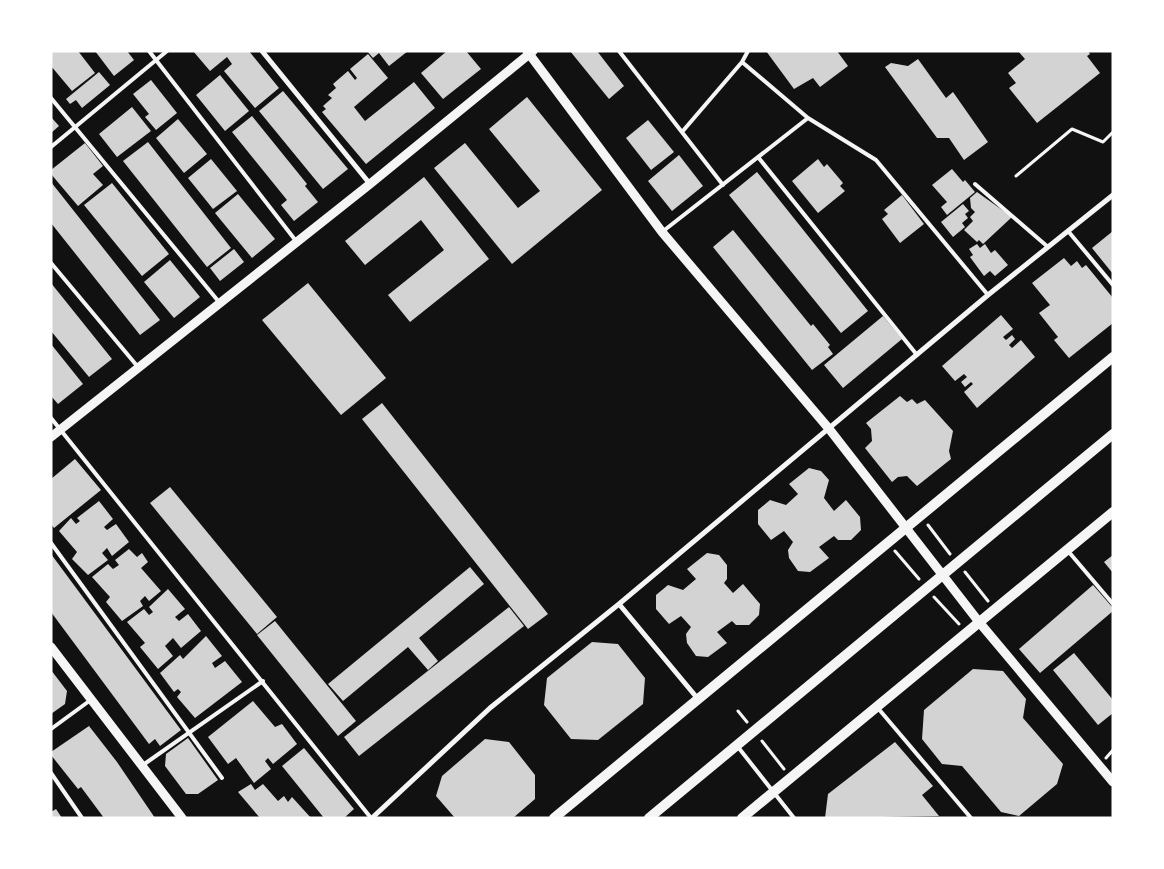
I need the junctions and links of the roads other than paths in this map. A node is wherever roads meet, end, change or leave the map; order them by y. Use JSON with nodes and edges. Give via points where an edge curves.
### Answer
{"nodes":[{"id":1,"x":149,"y":51,"type":"edge"},
{"id":2,"x":167,"y":51,"type":"edge"},
{"id":3,"x":262,"y":51,"type":"edge"},
{"id":4,"x":618,"y":51,"type":"edge"},
{"id":5,"x":748,"y":51,"type":"edge"},
{"id":6,"x":530,"y":52,"type":"edge"},
{"id":7,"x":156,"y":60,"type":"junction"},
{"id":8,"x":742,"y":62,"type":"junction"},
{"id":9,"x":51,"y":98,"type":"edge"},
{"id":10,"x":808,"y":118,"type":"junction"},
{"id":11,"x":75,"y":128,"type":"junction"},
{"id":12,"x":682,"y":132,"type":"junction"},
{"id":13,"x":51,"y":147,"type":"edge"},
{"id":14,"x":758,"y":157,"type":"junction"},
{"id":15,"x":370,"y":184,"type":"junction"},
{"id":16,"x":975,"y":184,"type":"dead end"},
{"id":17,"x":723,"y":185,"type":"junction"},
{"id":18,"x":1113,"y":195,"type":"edge"},
{"id":19,"x":1068,"y":231,"type":"junction"},
{"id":20,"x":662,"y":232,"type":"junction"},
{"id":21,"x":297,"y":242,"type":"junction"},
{"id":22,"x":1048,"y":247,"type":"junction"},
{"id":23,"x":51,"y":263,"type":"edge"},
{"id":24,"x":1113,"y":285,"type":"edge"},
{"id":25,"x":988,"y":295,"type":"junction"},
{"id":26,"x":221,"y":304,"type":"junction"},
{"id":27,"x":917,"y":355,"type":"junction"},
{"id":28,"x":1113,"y":357,"type":"edge"},
{"id":29,"x":140,"y":368,"type":"junction"},
{"id":30,"x":51,"y":418,"type":"edge"},
{"id":31,"x":60,"y":429,"type":"junction"},
{"id":32,"x":830,"y":430,"type":"junction"},
{"id":33,"x":1113,"y":434,"type":"edge"},
{"id":34,"x":51,"y":437,"type":"edge"},
{"id":35,"x":1113,"y":512,"type":"edge"},
{"id":36,"x":906,"y":528,"type":"junction"},
{"id":37,"x":51,"y":543,"type":"edge"},
{"id":38,"x":1067,"y":550,"type":"junction"},
{"id":39,"x":943,"y":576,"type":"junction"},
{"id":40,"x":619,"y":604,"type":"junction"},
{"id":41,"x":1113,"y":604,"type":"edge"},
{"id":42,"x":979,"y":622,"type":"junction"},
{"id":43,"x":51,"y":647,"type":"edge"},
{"id":44,"x":263,"y":681,"type":"junction"},
{"id":45,"x":92,"y":699,"type":"junction"},
{"id":46,"x":698,"y":699,"type":"junction"},
{"id":47,"x":877,"y":706,"type":"junction"},
{"id":48,"x":51,"y":729,"type":"edge"},
{"id":49,"x":190,"y":732,"type":"junction"},
{"id":50,"x":737,"y":746,"type":"junction"},
{"id":51,"x":143,"y":765,"type":"junction"},
{"id":52,"x":51,"y":773,"type":"edge"},
{"id":53,"x":222,"y":778,"type":"dead end"},
{"id":54,"x":1113,"y":782,"type":"edge"},
{"id":55,"x":772,"y":792,"type":"junction"},
{"id":56,"x":82,"y":818,"type":"edge"},
{"id":57,"x":182,"y":818,"type":"edge"},
{"id":58,"x":372,"y":818,"type":"edge"},
{"id":59,"x":554,"y":818,"type":"edge"},
{"id":60,"x":650,"y":818,"type":"edge"},
{"id":61,"x":742,"y":818,"type":"edge"},
{"id":62,"x":794,"y":818,"type":"edge"},
{"id":63,"x":971,"y":818,"type":"edge"}],
"edges":[{"from":1,"to":7,"type":"lane"},
{"from":2,"to":7,"type":"lane"},
{"from":3,"to":15,"type":"street"},
{"from":4,"to":12,"type":"lane"},
{"from":5,"to":8,"type":"lane"},
{"from":6,"to":15,"type":"street"},
{"from":6,"to":20,"type":"street"},
{"from":7,"to":11,"type":"lane"},
{"from":7,"to":21,"type":"lane"},
{"from":8,"to":10,"type":"lane"},
{"from":8,"to":12,"type":"lane"},
{"from":9,"to":11,"type":"lane"},
{"from":10,"to":14,"type":"lane"},
{"from":10,"to":25,"type":"lane","via":[[876,160]]},
{"from":11,"to":13,"type":"lane"},
{"from":11,"to":26,"type":"lane"},
{"from":12,"to":17,"type":"lane"},
{"from":14,"to":17,"type":"lane"},
{"from":14,"to":27,"type":"lane"},
{"from":15,"to":21,"type":"street"},
{"from":16,"to":22,"type":"lane"},
{"from":17,"to":20,"type":"lane"},
{"from":18,"to":19,"type":"street"},
{"from":19,"to":22,"type":"street"},
{"from":19,"to":24,"type":"lane"},
{"from":20,"to":32,"type":"street"},
{"from":21,"to":26,"type":"street"},
{"from":22,"to":25,"type":"street"},
{"from":23,"to":29,"type":"lane"},
{"from":25,"to":27,"type":"street"},
{"from":26,"to":29,"type":"street"},
{"from":27,"to":32,"type":"street"},
{"from":28,"to":36,"type":"main road"},
{"from":29,"to":31,"type":"street"},
{"from":30,"to":31,"type":"lane"},
{"from":31,"to":34,"type":"street"},
{"from":31,"to":44,"type":"lane"},
{"from":32,"to":36,"type":"street"},
{"from":32,"to":40,"type":"street"},
{"from":33,"to":39,"type":"main road"},
{"from":35,"to":38,"type":"main road"},
{"from":36,"to":39,"type":"street"},
{"from":36,"to":46,"type":"main road"},
{"from":37,"to":49,"type":"lane"},
{"from":38,"to":41,"type":"lane"},
{"from":38,"to":42,"type":"main road"},
{"from":39,"to":42,"type":"street"},
{"from":39,"to":50,"type":"main road"},
{"from":40,"to":46,"type":"street"},
{"from":40,"to":58,"type":"street","via":[[490,708]]},
{"from":42,"to":47,"type":"main road"},
{"from":42,"to":54,"type":"street"},
{"from":43,"to":45,"type":"street"},
{"from":44,"to":49,"type":"lane"},
{"from":44,"to":58,"type":"lane"},
{"from":45,"to":48,"type":"lane"},
{"from":45,"to":51,"type":"street"},
{"from":46,"to":59,"type":"main road"},
{"from":47,"to":55,"type":"main road"},
{"from":47,"to":63,"type":"lane"},
{"from":49,"to":51,"type":"lane"},
{"from":49,"to":53,"type":"lane"},
{"from":50,"to":55,"type":"lane"},
{"from":50,"to":60,"type":"main road"},
{"from":51,"to":57,"type":"street"},
{"from":52,"to":56,"type":"lane"},
{"from":55,"to":61,"type":"main road"},
{"from":55,"to":62,"type":"lane"}]}
